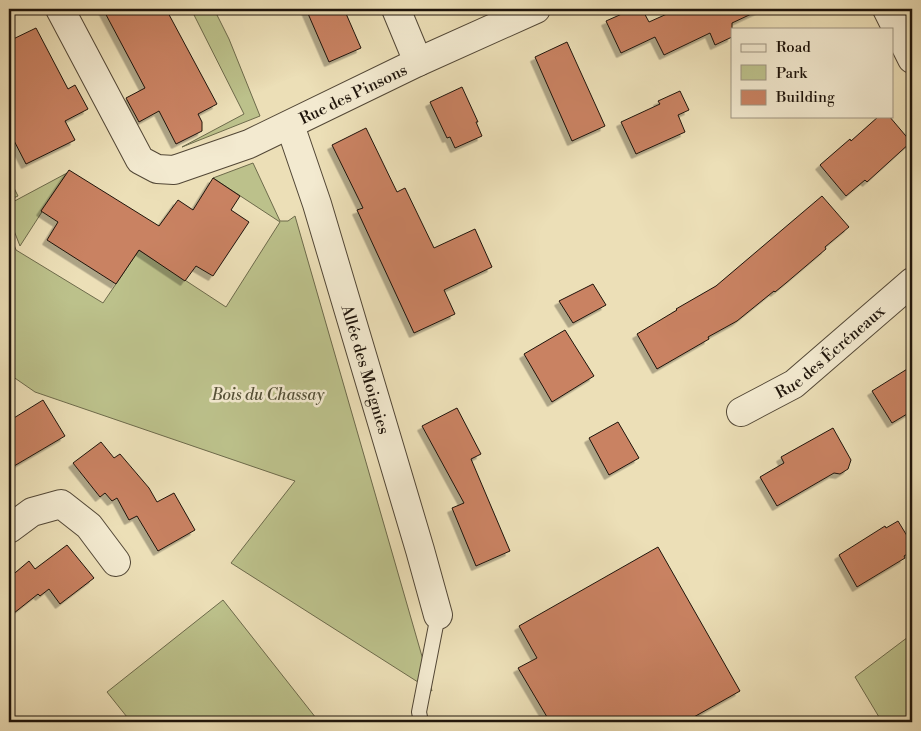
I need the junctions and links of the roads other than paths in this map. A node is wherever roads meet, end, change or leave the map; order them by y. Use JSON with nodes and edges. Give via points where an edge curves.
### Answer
{"nodes":[{"id":1,"x":60,"y":9,"type":"edge"},
{"id":2,"x":396,"y":9,"type":"edge"},
{"id":3,"x":536,"y":9,"type":"edge"},
{"id":4,"x":887,"y":9,"type":"edge"},
{"id":5,"x":912,"y":59,"type":"edge"},
{"id":6,"x":418,"y":62,"type":"junction"},
{"id":7,"x":290,"y":125,"type":"junction"},
{"id":8,"x":912,"y":282,"type":"edge"},
{"id":9,"x":741,"y":412,"type":"dead end"},
{"id":10,"x":9,"y":529,"type":"edge"},
{"id":11,"x":116,"y":562,"type":"dead end"},
{"id":12,"x":438,"y":615,"type":"joint"},
{"id":13,"x":421,"y":722,"type":"edge"}],
"edges":[{"from":1,"to":7,"type":"street","name":"Rue des Pinsons","via":[[140,160],[157,169],[174,170],[249,144]]},
{"from":2,"to":6,"type":"street","name":"Rue des Pinsons"},
{"from":3,"to":6,"type":"street","name":"Rue des Pinsons"},
{"from":4,"to":5,"type":"street"},
{"from":6,"to":7,"type":"street","name":"Rue des Pinsons"},
{"from":7,"to":12,"type":"street","name":"Allée des Moignies","via":[[317,204]]},
{"from":8,"to":9,"type":"street","name":"Rue des Écréneaux","via":[[794,384]]},
{"from":10,"to":11,"type":"street","via":[[32,512],[61,504],[89,526]]},
{"from":12,"to":13,"type":"lane","via":[[419,712]]}]}
